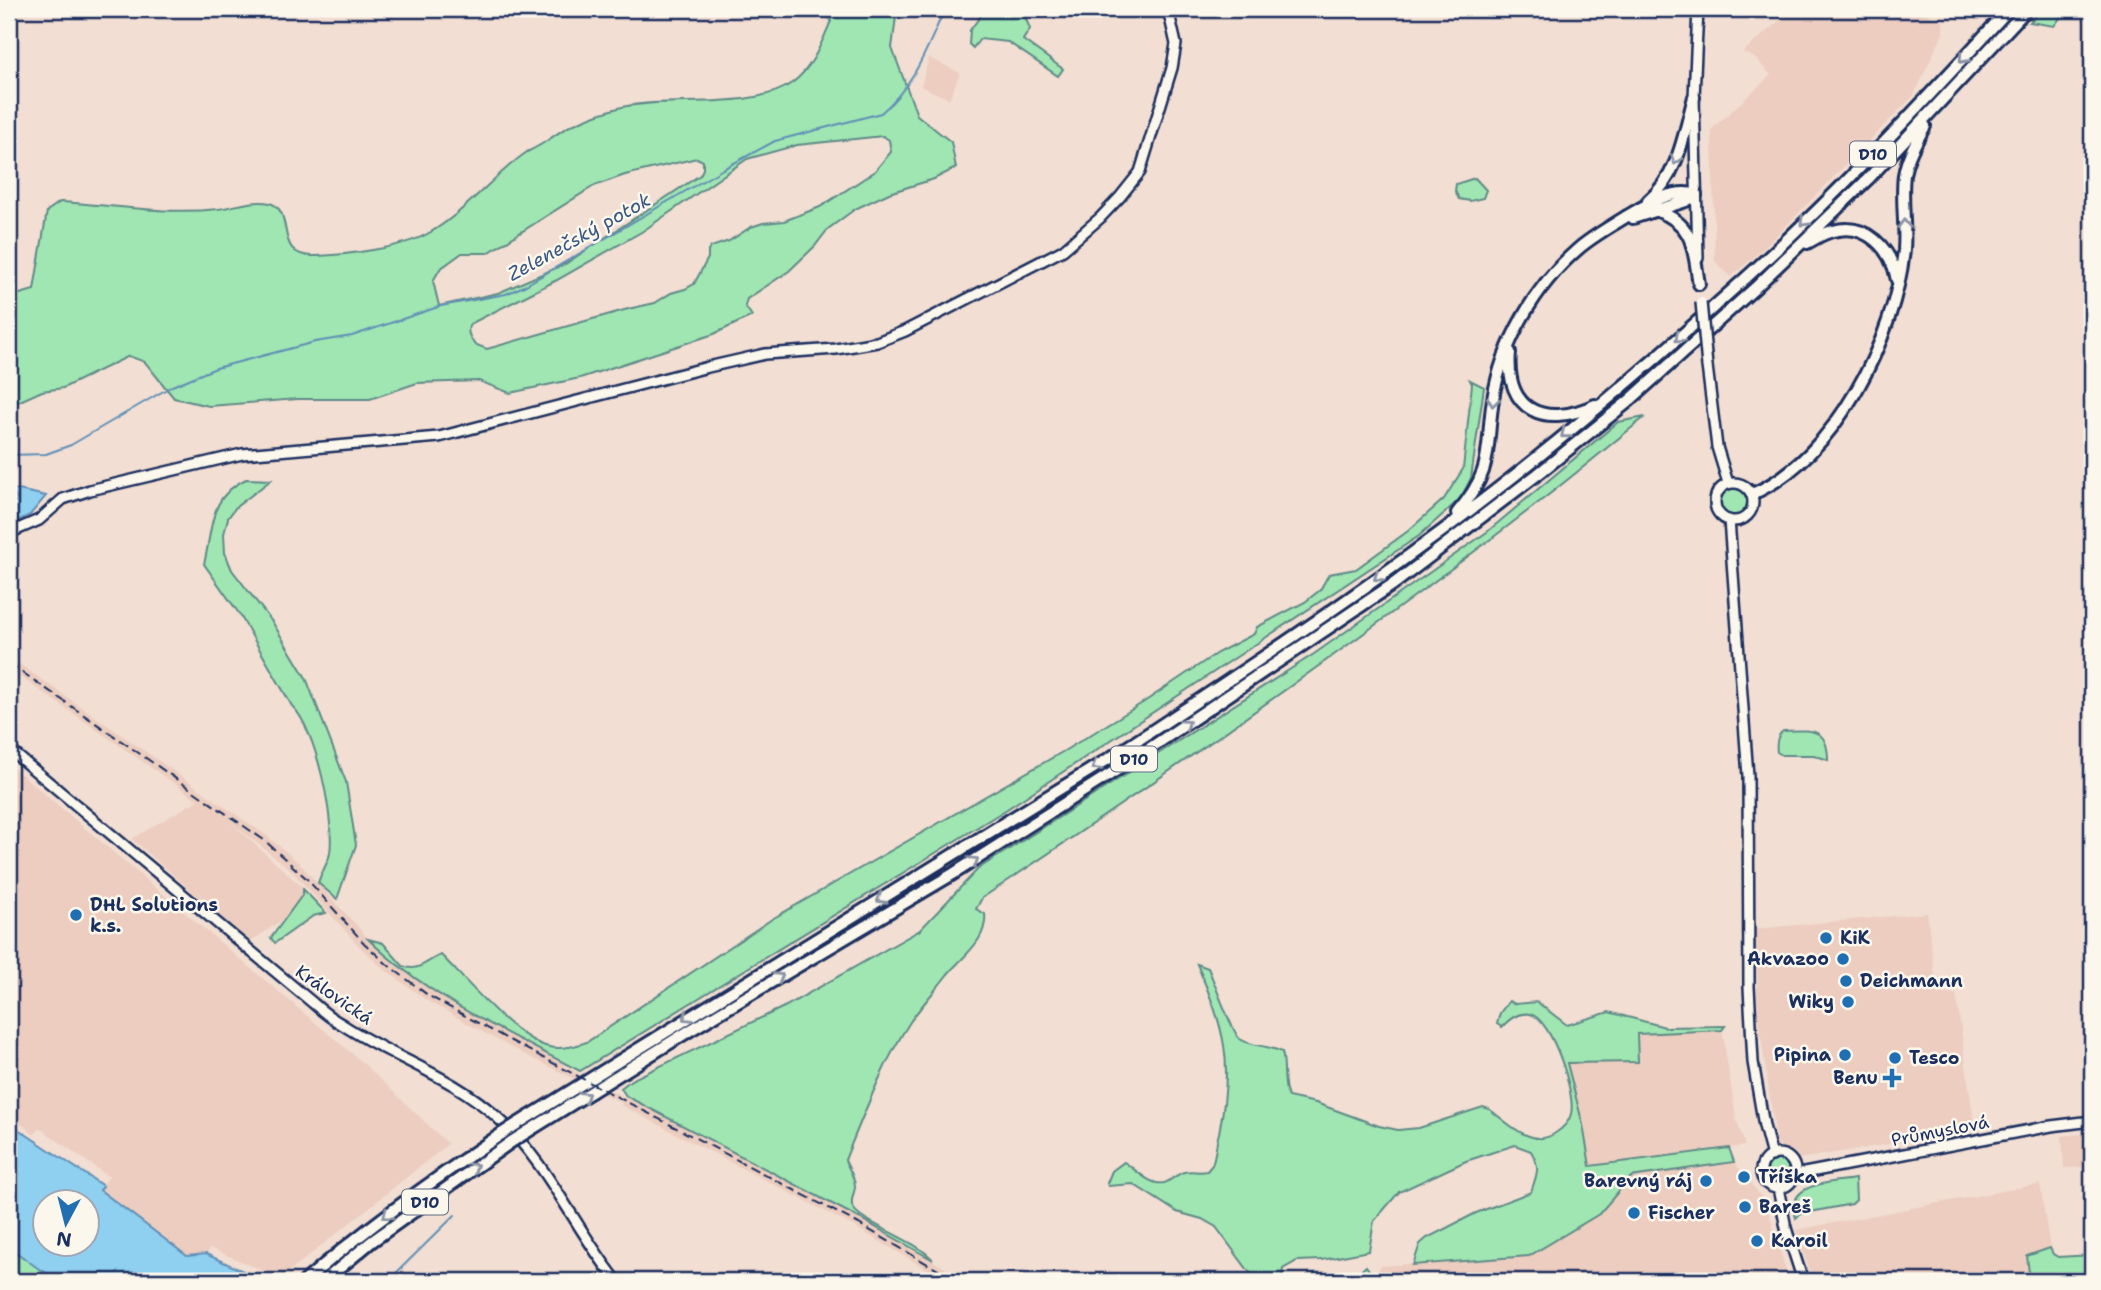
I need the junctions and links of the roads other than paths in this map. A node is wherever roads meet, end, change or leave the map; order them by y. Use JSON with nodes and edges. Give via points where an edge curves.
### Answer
{"nodes":[{"id":1,"x":1168,"y":9,"type":"edge"},
{"id":2,"x":1698,"y":9,"type":"edge"},
{"id":3,"x":2009,"y":9,"type":"edge"},
{"id":4,"x":2027,"y":9,"type":"edge"},
{"id":5,"x":1694,"y":97,"type":"junction"},
{"id":6,"x":1933,"y":112,"type":"junction"},
{"id":7,"x":1696,"y":195,"type":"junction"},
{"id":8,"x":1637,"y":211,"type":"junction"},
{"id":9,"x":1658,"y":211,"type":"junction"},
{"id":10,"x":1616,"y":223,"type":"junction"},
{"id":11,"x":1785,"y":260,"type":"junction"},
{"id":12,"x":1699,"y":284,"type":"junction"},
{"id":13,"x":1897,"y":292,"type":"junction"},
{"id":14,"x":1514,"y":337,"type":"junction"},
{"id":15,"x":1618,"y":391,"type":"junction"},
{"id":16,"x":1728,"y":484,"type":"junction"},
{"id":17,"x":1752,"y":494,"type":"junction"},
{"id":18,"x":1729,"y":520,"type":"junction"},
{"id":19,"x":9,"y":533,"type":"edge"},
{"id":20,"x":1433,"y":537,"type":"junction"},
{"id":21,"x":9,"y":749,"type":"edge"},
{"id":22,"x":2092,"y":1121,"type":"edge"},
{"id":23,"x":1772,"y":1156,"type":"junction"},
{"id":24,"x":1794,"y":1175,"type":"junction"},
{"id":25,"x":1778,"y":1188,"type":"junction"},
{"id":26,"x":305,"y":1281,"type":"edge"},
{"id":27,"x":324,"y":1281,"type":"edge"},
{"id":28,"x":617,"y":1281,"type":"edge"},
{"id":29,"x":1803,"y":1281,"type":"edge"}],
"edges":[{"from":1,"to":19,"type":"main road","via":[[1174,59],[1140,172],[1100,218],[1063,250],[905,331],[863,345],[765,354],[439,437],[215,459],[63,499],[39,520]]},
{"from":2,"to":5,"type":"main road"},
{"from":3,"to":15,"type":"highway","number":"D10","one_way":true,"via":[[1861,167],[1730,293]]},
{"from":4,"to":6,"type":"highway","number":"D10"},
{"from":5,"to":7,"type":"main road"},
{"from":5,"to":8,"type":"highway","one_way":true,"via":[[1672,173]]},
{"from":6,"to":11,"type":"highway","number":"D10"},
{"from":13,"to":6,"type":"highway","one_way":true,"via":[[1904,241],[1905,175],[1911,151]]},
{"from":7,"to":8,"type":"highway","via":[[1678,193]]},
{"from":7,"to":9,"type":"highway"},
{"from":7,"to":12,"type":"main road"},
{"from":8,"to":10,"type":"highway"},
{"from":9,"to":10,"type":"highway"},
{"from":9,"to":12,"type":"highway","via":[[1685,229]]},
{"from":10,"to":14,"type":"highway","via":[[1578,248],[1547,282]]},
{"from":11,"to":13,"type":"highway","via":[[1825,233],[1860,231],[1877,240],[1889,257]]},
{"from":27,"to":11,"type":"highway","number":"D10","one_way":true,"bridge":true,"via":[[511,1142],[964,867],[1395,583],[1629,401]]},
{"from":12,"to":16,"type":"main road","bridge":true,"via":[[1717,447]]},
{"from":13,"to":17,"type":"highway","via":[[1883,337],[1835,424],[1791,469]]},
{"from":14,"to":15,"type":"highway","via":[[1510,359],[1514,388],[1537,412],[1566,415]]},
{"from":14,"to":20,"type":"highway","one_way":true,"via":[[1496,383],[1482,476],[1464,505]]},
{"from":15,"to":20,"type":"highway","number":"D10","one_way":true},
{"from":16,"to":17,"type":"main road","via":[[1742,484]]},
{"from":16,"to":18,"type":"main road","via":[[1718,491],[1715,502],[1719,513]]},
{"from":17,"to":18,"type":"main road","via":[[1753,506],[1746,517]]},
{"from":18,"to":23,"type":"main road","via":[[1748,776],[1753,1062]]},
{"from":20,"to":26,"type":"highway","number":"D10","one_way":true,"bridge":true,"via":[[1126,748],[503,1133]]},
{"from":21,"to":28,"type":"main road","name":"Královická","via":[[343,1026],[449,1082],[498,1117],[544,1170]]},
{"from":22,"to":24,"type":"main road","name":"Průmyslová"},
{"from":23,"to":24,"type":"main road","via":[[1788,1158]]},
{"from":23,"to":25,"type":"main road","via":[[1763,1163],[1762,1175],[1768,1185]]},
{"from":24,"to":25,"type":"main road"},
{"from":25,"to":29,"type":"main road"}]}
